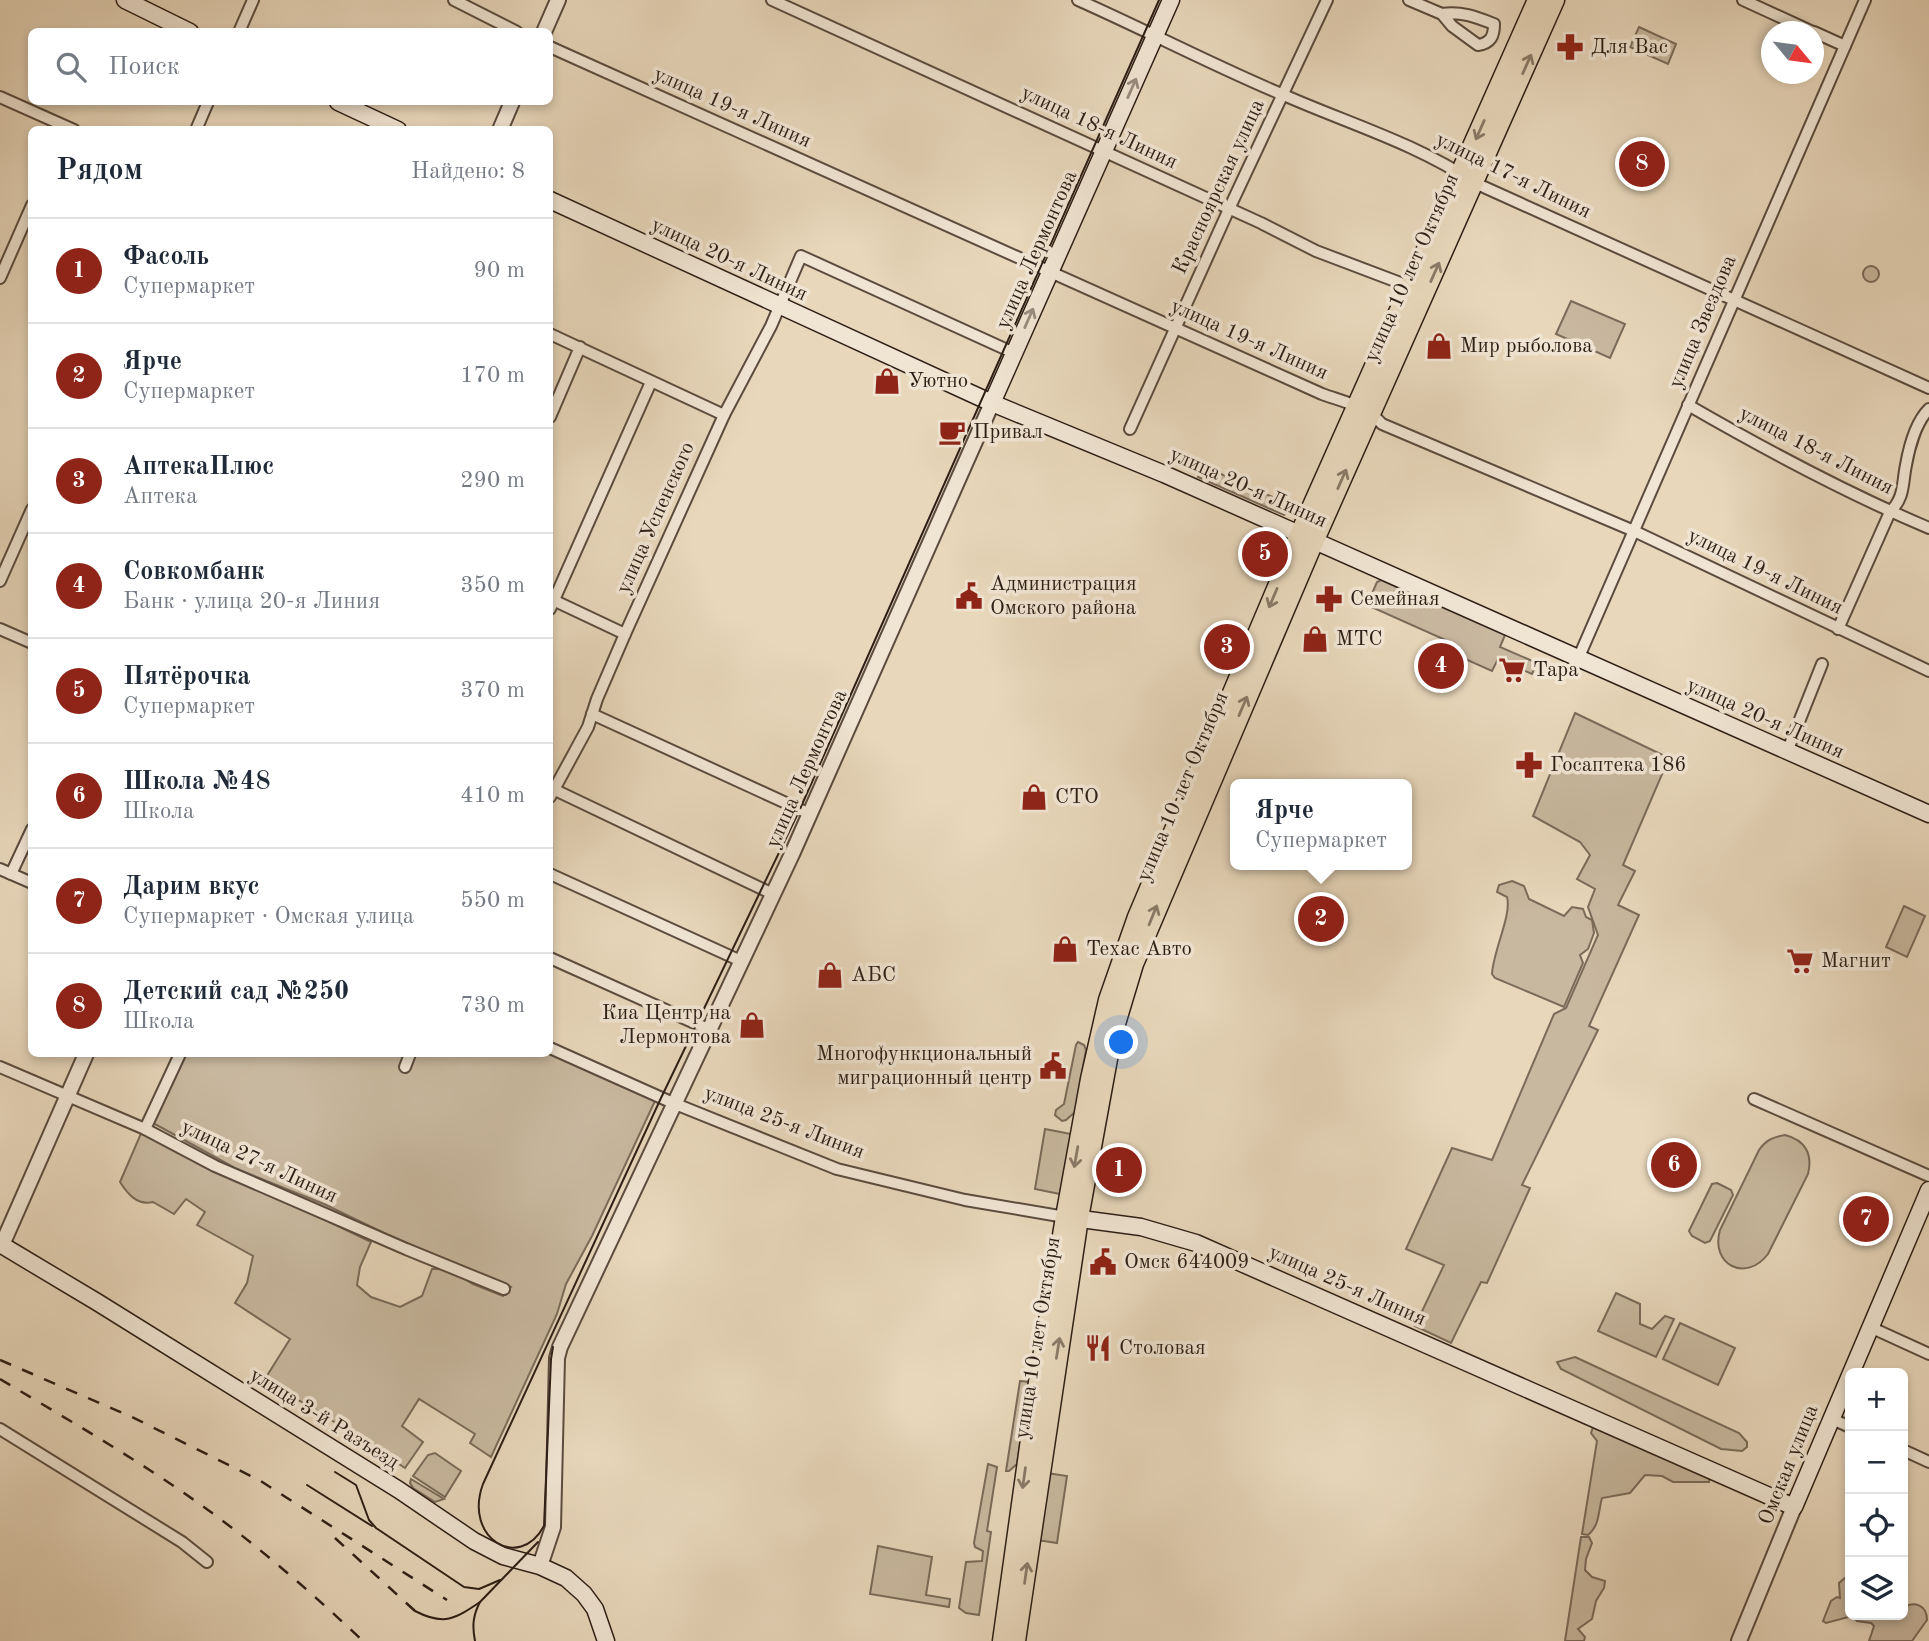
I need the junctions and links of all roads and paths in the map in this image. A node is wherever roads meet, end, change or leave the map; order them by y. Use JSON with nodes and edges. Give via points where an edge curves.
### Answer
{"nodes":[{"id":1,"x":125,"y":0,"type":"edge"},
{"id":2,"x":253,"y":0,"type":"edge"},
{"id":3,"x":454,"y":0,"type":"edge"},
{"id":4,"x":558,"y":0,"type":"edge"},
{"id":5,"x":772,"y":0,"type":"edge"},
{"id":6,"x":1078,"y":0,"type":"edge"},
{"id":7,"x":1171,"y":0,"type":"edge"},
{"id":8,"x":1327,"y":0,"type":"edge"},
{"id":9,"x":1409,"y":0,"type":"edge"},
{"id":10,"x":1536,"y":0,"type":"edge"},
{"id":11,"x":1555,"y":0,"type":"edge"},
{"id":12,"x":1743,"y":0,"type":"edge"},
{"id":13,"x":1865,"y":0,"type":"edge"},
{"id":14,"x":1442,"y":14,"type":"junction"},
{"id":15,"x":1789,"y":21,"type":"edge"},
{"id":16,"x":182,"y":28,"type":"edge"},
{"id":17,"x":241,"y":28,"type":"edge"},
{"id":18,"x":509,"y":28,"type":"edge"},
{"id":19,"x":546,"y":28,"type":"edge"},
{"id":20,"x":1156,"y":35,"type":"junction"},
{"id":21,"x":1824,"y":37,"type":"edge"},
{"id":22,"x":1845,"y":46,"type":"junction"},
{"id":23,"x":553,"y":48,"type":"edge"},
{"id":24,"x":1282,"y":95,"type":"junction"},
{"id":25,"x":0,"y":97,"type":"edge"},
{"id":26,"x":207,"y":105,"type":"edge"},
{"id":27,"x":344,"y":105,"type":"edge"},
{"id":28,"x":511,"y":105,"type":"edge"},
{"id":29,"x":64,"y":126,"type":"edge"},
{"id":30,"x":198,"y":126,"type":"edge"},
{"id":31,"x":389,"y":126,"type":"edge"},
{"id":32,"x":502,"y":126,"type":"edge"},
{"id":33,"x":1104,"y":151,"type":"junction"},
{"id":34,"x":1468,"y":178,"type":"junction"},
{"id":35,"x":553,"y":201,"type":"edge"},
{"id":36,"x":1229,"y":209,"type":"junction"},
{"id":37,"x":28,"y":214,"type":"edge"},
{"id":38,"x":1050,"y":271,"type":"junction"},
{"id":39,"x":0,"y":278,"type":"edge"},
{"id":40,"x":1410,"y":287,"type":"junction"},
{"id":41,"x":1733,"y":300,"type":"junction"},
{"id":42,"x":778,"y":306,"type":"junction"},
{"id":43,"x":1175,"y":328,"type":"junction"},
{"id":44,"x":553,"y":335,"type":"edge"},
{"id":45,"x":580,"y":347,"type":"junction"},
{"id":46,"x":1014,"y":352,"type":"junction"},
{"id":47,"x":651,"y":383,"type":"junction"},
{"id":48,"x":1929,"y":388,"type":"edge"},
{"id":49,"x":992,"y":403,"type":"junction"},
{"id":50,"x":1688,"y":405,"type":"junction"},
{"id":51,"x":553,"y":409,"type":"edge"},
{"id":52,"x":1365,"y":410,"type":"junction"},
{"id":53,"x":1929,"y":410,"type":"edge"},
{"id":54,"x":724,"y":415,"type":"junction"},
{"id":55,"x":1130,"y":429,"type":"dead end"},
{"id":56,"x":1890,"y":512,"type":"junction"},
{"id":57,"x":28,"y":518,"type":"edge"},
{"id":58,"x":1929,"y":528,"type":"edge"},
{"id":59,"x":1634,"y":531,"type":"junction"},
{"id":60,"x":1307,"y":538,"type":"junction"},
{"id":61,"x":0,"y":581,"type":"edge"},
{"id":62,"x":553,"y":601,"type":"edge"},
{"id":63,"x":553,"y":606,"type":"edge"},
{"id":64,"x":1838,"y":628,"type":"junction"},
{"id":65,"x":0,"y":629,"type":"edge"},
{"id":66,"x":625,"y":634,"type":"junction"},
{"id":67,"x":28,"y":641,"type":"edge"},
{"id":68,"x":1578,"y":659,"type":"junction"},
{"id":69,"x":1822,"y":664,"type":"dead end"},
{"id":70,"x":1929,"y":671,"type":"edge"},
{"id":71,"x":593,"y":714,"type":"junction"},
{"id":72,"x":1787,"y":752,"type":"junction"},
{"id":73,"x":553,"y":792,"type":"edge"},
{"id":74,"x":553,"y":794,"type":"edge"},
{"id":75,"x":810,"y":814,"type":"junction"},
{"id":76,"x":1929,"y":814,"type":"edge"},
{"id":77,"x":28,"y":838,"type":"edge"},
{"id":78,"x":0,"y":869,"type":"edge"},
{"id":79,"x":11,"y":874,"type":"junction"},
{"id":80,"x":553,"y":875,"type":"edge"},
{"id":81,"x":28,"y":881,"type":"edge"},
{"id":82,"x":773,"y":894,"type":"junction"},
{"id":83,"x":553,"y":959,"type":"edge"},
{"id":84,"x":741,"y":961,"type":"junction"},
{"id":85,"x":708,"y":1030,"type":"junction"},
{"id":86,"x":553,"y":1049,"type":"edge"},
{"id":87,"x":85,"y":1057,"type":"edge"},
{"id":88,"x":179,"y":1057,"type":"edge"},
{"id":89,"x":409,"y":1057,"type":"edge"},
{"id":90,"x":0,"y":1067,"type":"edge"},
{"id":91,"x":405,"y":1067,"type":"dead end"},
{"id":92,"x":68,"y":1095,"type":"junction"},
{"id":93,"x":1754,"y":1099,"type":"dead end"},
{"id":94,"x":673,"y":1103,"type":"junction"},
{"id":95,"x":145,"y":1129,"type":"junction"},
{"id":96,"x":1929,"y":1176,"type":"edge"},
{"id":97,"x":1929,"y":1190,"type":"edge"},
{"id":98,"x":1072,"y":1218,"type":"junction"},
{"id":99,"x":1,"y":1245,"type":"edge"},
{"id":100,"x":504,"y":1289,"type":"dead end"},
{"id":101,"x":1870,"y":1327,"type":"junction"},
{"id":102,"x":1929,"y":1354,"type":"edge"},
{"id":103,"x":1830,"y":1418,"type":"junction"},
{"id":104,"x":1845,"y":1425,"type":"edge"},
{"id":105,"x":0,"y":1429,"type":"edge"},
{"id":106,"x":1908,"y":1452,"type":"edge"},
{"id":107,"x":1929,"y":1462,"type":"edge"},
{"id":108,"x":1794,"y":1507,"type":"junction"},
{"id":109,"x":207,"y":1562,"type":"dead end"},
{"id":110,"x":540,"y":1566,"type":"junction"},
{"id":111,"x":606,"y":1641,"type":"edge"},
{"id":112,"x":1002,"y":1641,"type":"edge"},
{"id":113,"x":1016,"y":1641,"type":"edge"},
{"id":114,"x":1739,"y":1641,"type":"edge"}],
"edges":[{"from":1,"to":16,"type":"main road"},
{"from":2,"to":17,"type":"street"},
{"from":3,"to":18,"type":"street"},
{"from":4,"to":19,"type":"street"},
{"from":5,"to":33,"type":"street","name":"улица 18-я Линия"},
{"from":6,"to":20,"type":"street","name":"улица 17-я Линия"},
{"from":7,"to":20,"type":"main road","name":"улица Лермонтова"},
{"from":8,"to":24,"type":"street","name":"Красноярская улица"},
{"from":9,"to":14,"type":"street"},
{"from":10,"to":34,"type":"main road","name":"улица 10 лет Октября","one_way":true},
{"from":34,"to":11,"type":"main road","name":"улица 10 лет Октября","one_way":true},
{"from":12,"to":15,"type":"street"},
{"from":13,"to":22,"type":"street","name":"улица Звездова"},
{"from":14,"to":14,"type":"street","via":[[1478,45],[1494,34],[1494,24],[1454,12]]},
{"from":20,"to":24,"type":"street","name":"улица 17-я Линия"},
{"from":33,"to":20,"type":"main road","name":"улица Лермонтова","one_way":true},
{"from":21,"to":22,"type":"street"},
{"from":22,"to":41,"type":"street","name":"улица Звездова"},
{"from":23,"to":38,"type":"street","name":"улица 19-я Линия"},
{"from":24,"to":34,"type":"street","name":"улица 17-я Линия","via":[[1411,147]]},
{"from":24,"to":36,"type":"street","name":"Красноярская улица"},
{"from":25,"to":29,"type":"street"},
{"from":26,"to":30,"type":"street"},
{"from":27,"to":31,"type":"main road"},
{"from":28,"to":32,"type":"street"},
{"from":33,"to":36,"type":"street","name":"улица 18-я Линия"},
{"from":33,"to":38,"type":"main road","name":"улица Лермонтова"},
{"from":34,"to":40,"type":"main road","name":"улица 10 лет Октября"},
{"from":34,"to":41,"type":"street","name":"улица 17-я Линия"},
{"from":52,"to":34,"type":"main road","name":"улица 10 лет Октября","one_way":true},
{"from":35,"to":42,"type":"main road","name":"улица 20-я Линия"},
{"from":36,"to":40,"type":"street","name":"улица 18-я Линия","via":[[1316,251]]},
{"from":36,"to":43,"type":"street","name":"Красноярская улица"},
{"from":37,"to":39,"type":"street"},
{"from":38,"to":43,"type":"street","name":"улица 19-я Линия"},
{"from":46,"to":38,"type":"main road","name":"улица Лермонтова","one_way":true},
{"from":40,"to":52,"type":"main road","name":"улица 10 лет Октября"},
{"from":41,"to":48,"type":"street","name":"улица 17-я Линия"},
{"from":41,"to":50,"type":"street","name":"улица Звездова"},
{"from":42,"to":46,"type":"street","name":"улица Успенского","via":[[802,256]]},
{"from":42,"to":49,"type":"main road","name":"улица 20-я Линия"},
{"from":42,"to":54,"type":"street","name":"улица Успенского"},
{"from":43,"to":52,"type":"street","name":"улица 19-я Линия"},
{"from":43,"to":55,"type":"street","name":"Красноярская улица"},
{"from":44,"to":45,"type":"street"},
{"from":45,"to":47,"type":"street"},
{"from":45,"to":51,"type":"street"},
{"from":46,"to":49,"type":"main road","name":"улица Лермонтова"},
{"from":47,"to":54,"type":"street"},
{"from":47,"to":62,"type":"street"},
{"from":49,"to":60,"type":"main road","name":"улица 20-я Линия"},
{"from":49,"to":75,"type":"street","name":"улица Лермонтова"},
{"from":50,"to":56,"type":"street","name":"улица 18-я Линия"},
{"from":50,"to":59,"type":"street","name":"улица Звездова"},
{"from":52,"to":59,"type":"street","name":"улица 19-я Линия","via":[[1382,424]]},
{"from":52,"to":60,"type":"main road","name":"улица 10 лет Октября"},
{"from":53,"to":56,"type":"street","via":[[1917,429],[1905,466],[1902,496]]},
{"from":54,"to":66,"type":"street","name":"улица Успенского"},
{"from":56,"to":58,"type":"street","name":"улица 18-я Линия"},
{"from":56,"to":64,"type":"street"},
{"from":57,"to":61,"type":"street"},
{"from":59,"to":64,"type":"street","name":"улица 19-я Линия"},
{"from":59,"to":68,"type":"street","name":"улица Звездова"},
{"from":60,"to":68,"type":"main road","name":"улица 20-я Линия"},
{"from":60,"to":98,"type":"main road","name":"улица 10 лет Октября","via":[[1121,961],[1092,1067]]},
{"from":63,"to":66,"type":"street"},
{"from":64,"to":70,"type":"street","name":"улица 19-я Линия"},
{"from":65,"to":67,"type":"street"},
{"from":66,"to":71,"type":"street","name":"улица Успенского"},
{"from":68,"to":72,"type":"main road","name":"улица 20-я Линия"},
{"from":69,"to":72,"type":"street"},
{"from":71,"to":73,"type":"street","name":"улица Успенского"},
{"from":71,"to":75,"type":"street"},
{"from":72,"to":76,"type":"main road","name":"улица 20-я Линия"},
{"from":74,"to":82,"type":"street"},
{"from":75,"to":82,"type":"street","name":"улица Лермонтова"},
{"from":77,"to":79,"type":"street"},
{"from":78,"to":79,"type":"street"},
{"from":79,"to":81,"type":"street"},
{"from":80,"to":84,"type":"street"},
{"from":82,"to":84,"type":"street","name":"улица Лермонтова"},
{"from":83,"to":85,"type":"street"},
{"from":84,"to":85,"type":"street","name":"улица Лермонтова"},
{"from":85,"to":94,"type":"street","name":"улица Лермонтова"},
{"from":86,"to":94,"type":"street","name":"улица 25-я Линия"},
{"from":87,"to":92,"type":"street"},
{"from":88,"to":95,"type":"street"},
{"from":89,"to":91,"type":"street"},
{"from":90,"to":92,"type":"street","name":"улица 27-я Линия"},
{"from":92,"to":95,"type":"street","name":"улица 27-я Линия"},
{"from":92,"to":99,"type":"street"},
{"from":93,"to":96,"type":"street"},
{"from":94,"to":98,"type":"street","name":"улица 25-я Линия","via":[[837,1169],[965,1200]]},
{"from":94,"to":110,"type":"street","name":"улица Лермонтова","via":[[560,1346],[553,1527]]},
{"from":95,"to":100,"type":"street","name":"улица 27-я Линия","via":[[215,1166]]},
{"from":97,"to":101,"type":"main road","name":"Омская улица"},
{"from":98,"to":108,"type":"main road","name":"улица 25-я Линия","via":[[1141,1227],[1196,1243]]},
{"from":98,"to":112,"type":"main road","name":"улица 10 лет Октября","one_way":true,"via":[[1038,1382]]},
{"from":113,"to":98,"type":"main road","name":"улица 10 лет Октября","one_way":true},
{"from":99,"to":110,"type":"main road","name":"улица 3-й Разъезд","via":[[474,1541],[503,1556]]},
{"from":101,"to":102,"type":"street"},
{"from":101,"to":103,"type":"main road","name":"Омская улица"},
{"from":103,"to":104,"type":"street"},
{"from":103,"to":108,"type":"main road","name":"Омская улица"},
{"from":105,"to":109,"type":"street"},
{"from":106,"to":107,"type":"street"},
{"from":108,"to":114,"type":"street","name":"Омская улица"},
{"from":110,"to":111,"type":"main road","name":"улица 3-й Разъезд","via":[[566,1578],[584,1594],[595,1609]]}]}
